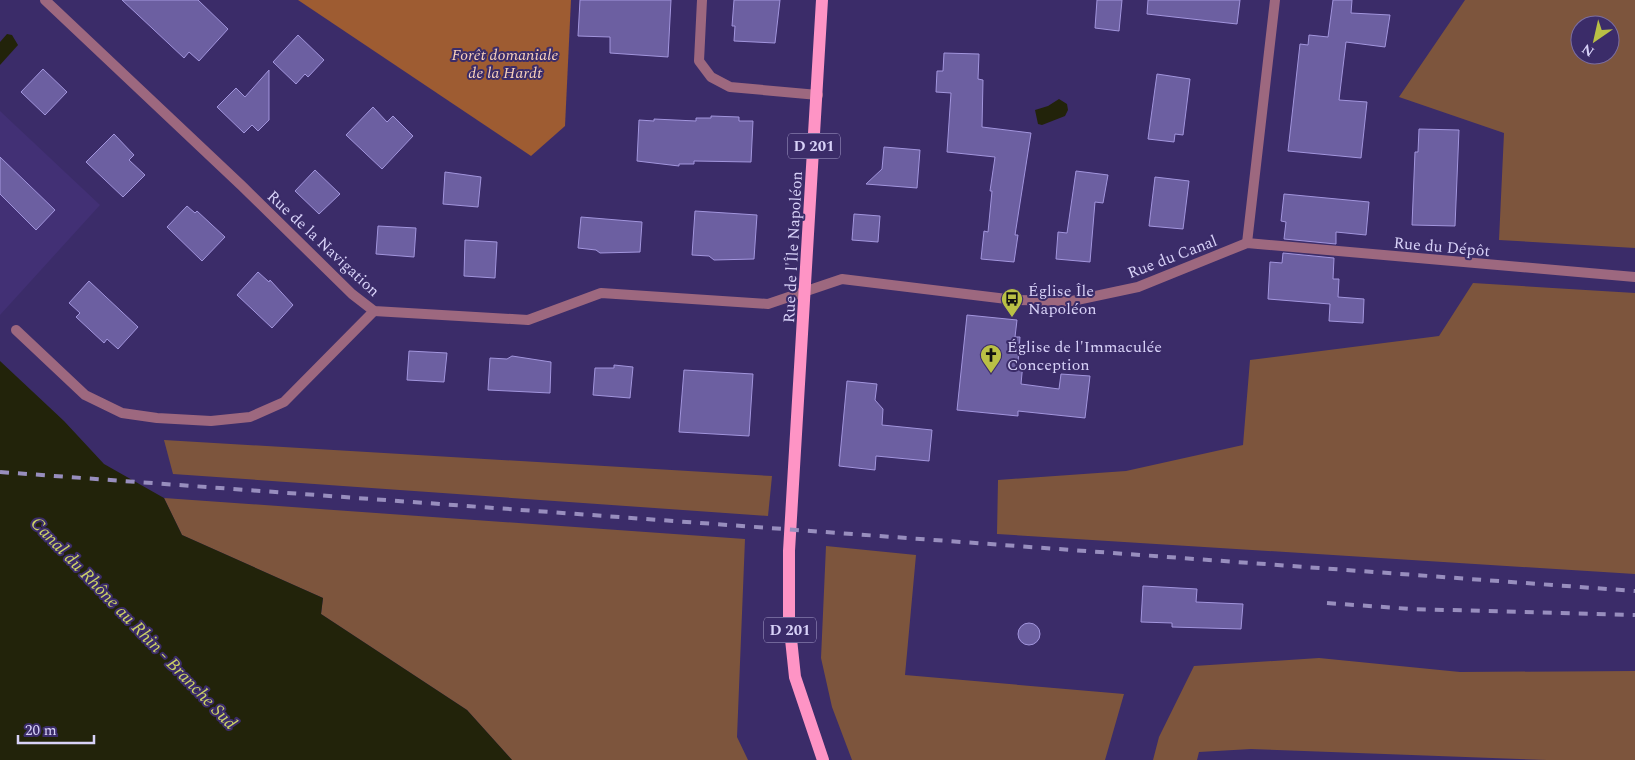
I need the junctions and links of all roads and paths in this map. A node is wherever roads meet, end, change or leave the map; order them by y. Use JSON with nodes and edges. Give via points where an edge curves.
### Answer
{"nodes":[{"id":1,"x":45,"y":0,"type":"edge"},
{"id":2,"x":702,"y":0,"type":"edge"},
{"id":3,"x":822,"y":0,"type":"edge"},
{"id":4,"x":1275,"y":0,"type":"edge"},
{"id":5,"x":818,"y":96,"type":"junction"},
{"id":6,"x":1247,"y":243,"type":"junction"},
{"id":7,"x":1635,"y":277,"type":"edge"},
{"id":8,"x":805,"y":292,"type":"junction"},
{"id":9,"x":374,"y":311,"type":"junction"},
{"id":10,"x":16,"y":330,"type":"dead end"},
{"id":11,"x":823,"y":760,"type":"edge"}],
"edges":[{"from":1,"to":9,"type":"street","name":"Rue de la Navigation","via":[[352,294]]},
{"from":2,"to":5,"type":"street","via":[[698,61],[711,77],[730,87]]},
{"from":3,"to":5,"type":"main road","name":"Rue de l'Île Napoléon","number":"D 201"},
{"from":4,"to":6,"type":"street"},
{"from":5,"to":8,"type":"main road","name":"Rue de l'Île Napoléon","number":"D 201"},
{"from":6,"to":7,"type":"street","name":"Rue du Dépôt"},
{"from":6,"to":8,"type":"street","name":"Rue du Canal","via":[[1138,287],[1072,301],[1015,300],[842,279]]},
{"from":8,"to":9,"type":"street","name":"Rue de la Navigation","via":[[768,304],[601,293],[528,320]]},
{"from":8,"to":11,"type":"main road","name":"Rue de l'Île Napoléon","number":"D 201","via":[[789,551],[789,620],[795,677]]},
{"from":9,"to":10,"type":"street","via":[[284,402],[250,417],[211,421],[122,413],[85,395]]}]}
